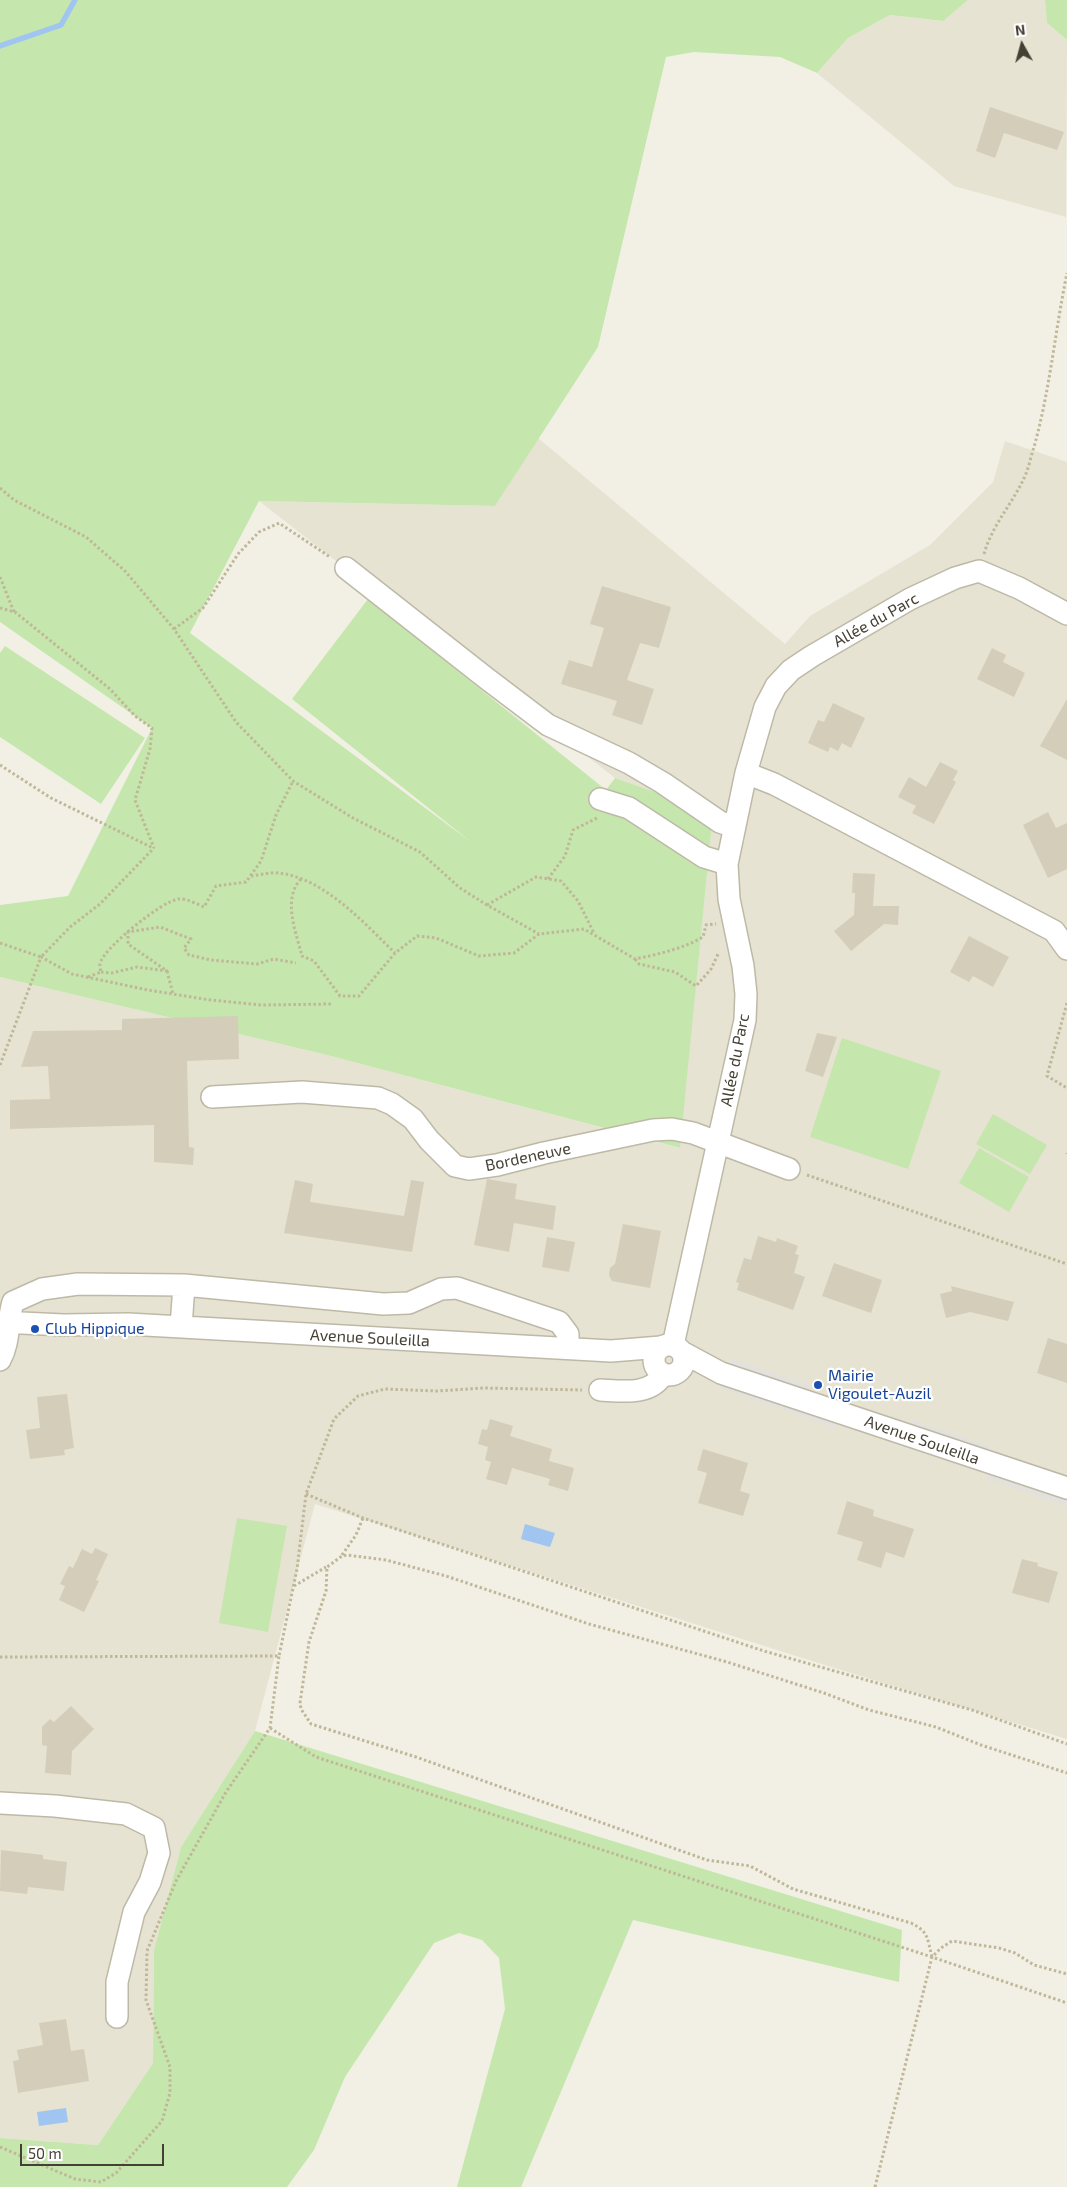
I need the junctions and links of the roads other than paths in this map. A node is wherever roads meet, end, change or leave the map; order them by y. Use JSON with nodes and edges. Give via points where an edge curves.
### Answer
{"nodes":[{"id":1,"x":346,"y":568,"type":"road end"},
{"id":2,"x":1067,"y":614,"type":"edge"},
{"id":3,"x":746,"y":773,"type":"junction"},
{"id":4,"x":600,"y":798,"type":"dead end"},
{"id":5,"x":734,"y":827,"type":"junction"},
{"id":6,"x":727,"y":864,"type":"junction"},
{"id":7,"x":1067,"y":949,"type":"edge"},
{"id":8,"x":212,"y":1097,"type":"dead end"},
{"id":9,"x":717,"y":1144,"type":"junction"},
{"id":10,"x":789,"y":1169,"type":"road end"},
{"id":11,"x":184,"y":1285,"type":"junction"},
{"id":12,"x":5,"y":1315,"type":"edge"},
{"id":13,"x":182,"y":1327,"type":"junction"},
{"id":14,"x":568,"y":1348,"type":"junction"},
{"id":15,"x":672,"y":1348,"type":"junction"},
{"id":16,"x":611,"y":1351,"type":"junction"},
{"id":17,"x":0,"y":1360,"type":"edge"},
{"id":18,"x":665,"y":1371,"type":"junction"},
{"id":19,"x":721,"y":1372,"type":"junction"},
{"id":20,"x":600,"y":1390,"type":"road end"},
{"id":21,"x":1067,"y":1488,"type":"edge"},
{"id":22,"x":0,"y":1803,"type":"edge"},
{"id":23,"x":117,"y":2017,"type":"dead end"}],
"edges":[{"from":1,"to":5,"type":"street","via":[[548,725],[629,763],[712,817]]},
{"from":2,"to":3,"type":"street","name":"Allée du Parc","via":[[979,571],[955,578],[910,599],[812,656],[776,686],[765,707]]},
{"from":3,"to":5,"type":"street","name":"Allée du Parc"},
{"from":3,"to":7,"type":"street","via":[[774,784],[1054,931]]},
{"from":4,"to":6,"type":"street","via":[[629,808],[704,857]]},
{"from":5,"to":6,"type":"street","name":"Allée du Parc"},
{"from":6,"to":9,"type":"street","name":"Allée du Parc","via":[[729,899],[746,994],[745,1020]]},
{"from":8,"to":9,"type":"street","name":"Bordeneuve","via":[[302,1092],[378,1098],[413,1119],[455,1166],[469,1169],[653,1130],[693,1133]]},
{"from":9,"to":10,"type":"street","name":"Bordeneuve"},
{"from":9,"to":15,"type":"street","name":"Allée du Parc"},
{"from":11,"to":12,"type":"street","via":[[78,1284],[42,1289],[13,1302]]},
{"from":11,"to":13,"type":"street"},
{"from":11,"to":14,"type":"street","via":[[383,1304],[410,1303],[440,1290],[457,1288],[559,1322],[568,1334]]},
{"from":12,"to":13,"type":"street","name":"Avenue Souleilla","via":[[64,1325]]},
{"from":12,"to":17,"type":"street","via":[[7,1340]]},
{"from":13,"to":14,"type":"street","name":"Avenue Souleilla"},
{"from":14,"to":16,"type":"street","name":"Avenue Souleilla"},
{"from":15,"to":16,"type":"street","name":"Avenue Souleilla"},
{"from":15,"to":18,"type":"street","via":[[654,1356]]},
{"from":15,"to":18,"type":"street","via":[[683,1364]]},
{"from":15,"to":19,"type":"street","name":"Avenue Souleilla"},
{"from":16,"to":18,"type":"street","name":"Avenue Souleilla"},
{"from":18,"to":19,"type":"street","name":"Avenue Souleilla"},
{"from":18,"to":20,"type":"street","via":[[659,1382],[638,1391]]},
{"from":19,"to":21,"type":"street","name":"Avenue Souleilla"},
{"from":22,"to":23,"type":"street","via":[[126,1814],[154,1828],[159,1853],[150,1882],[134,1912],[117,1982]]}]}
